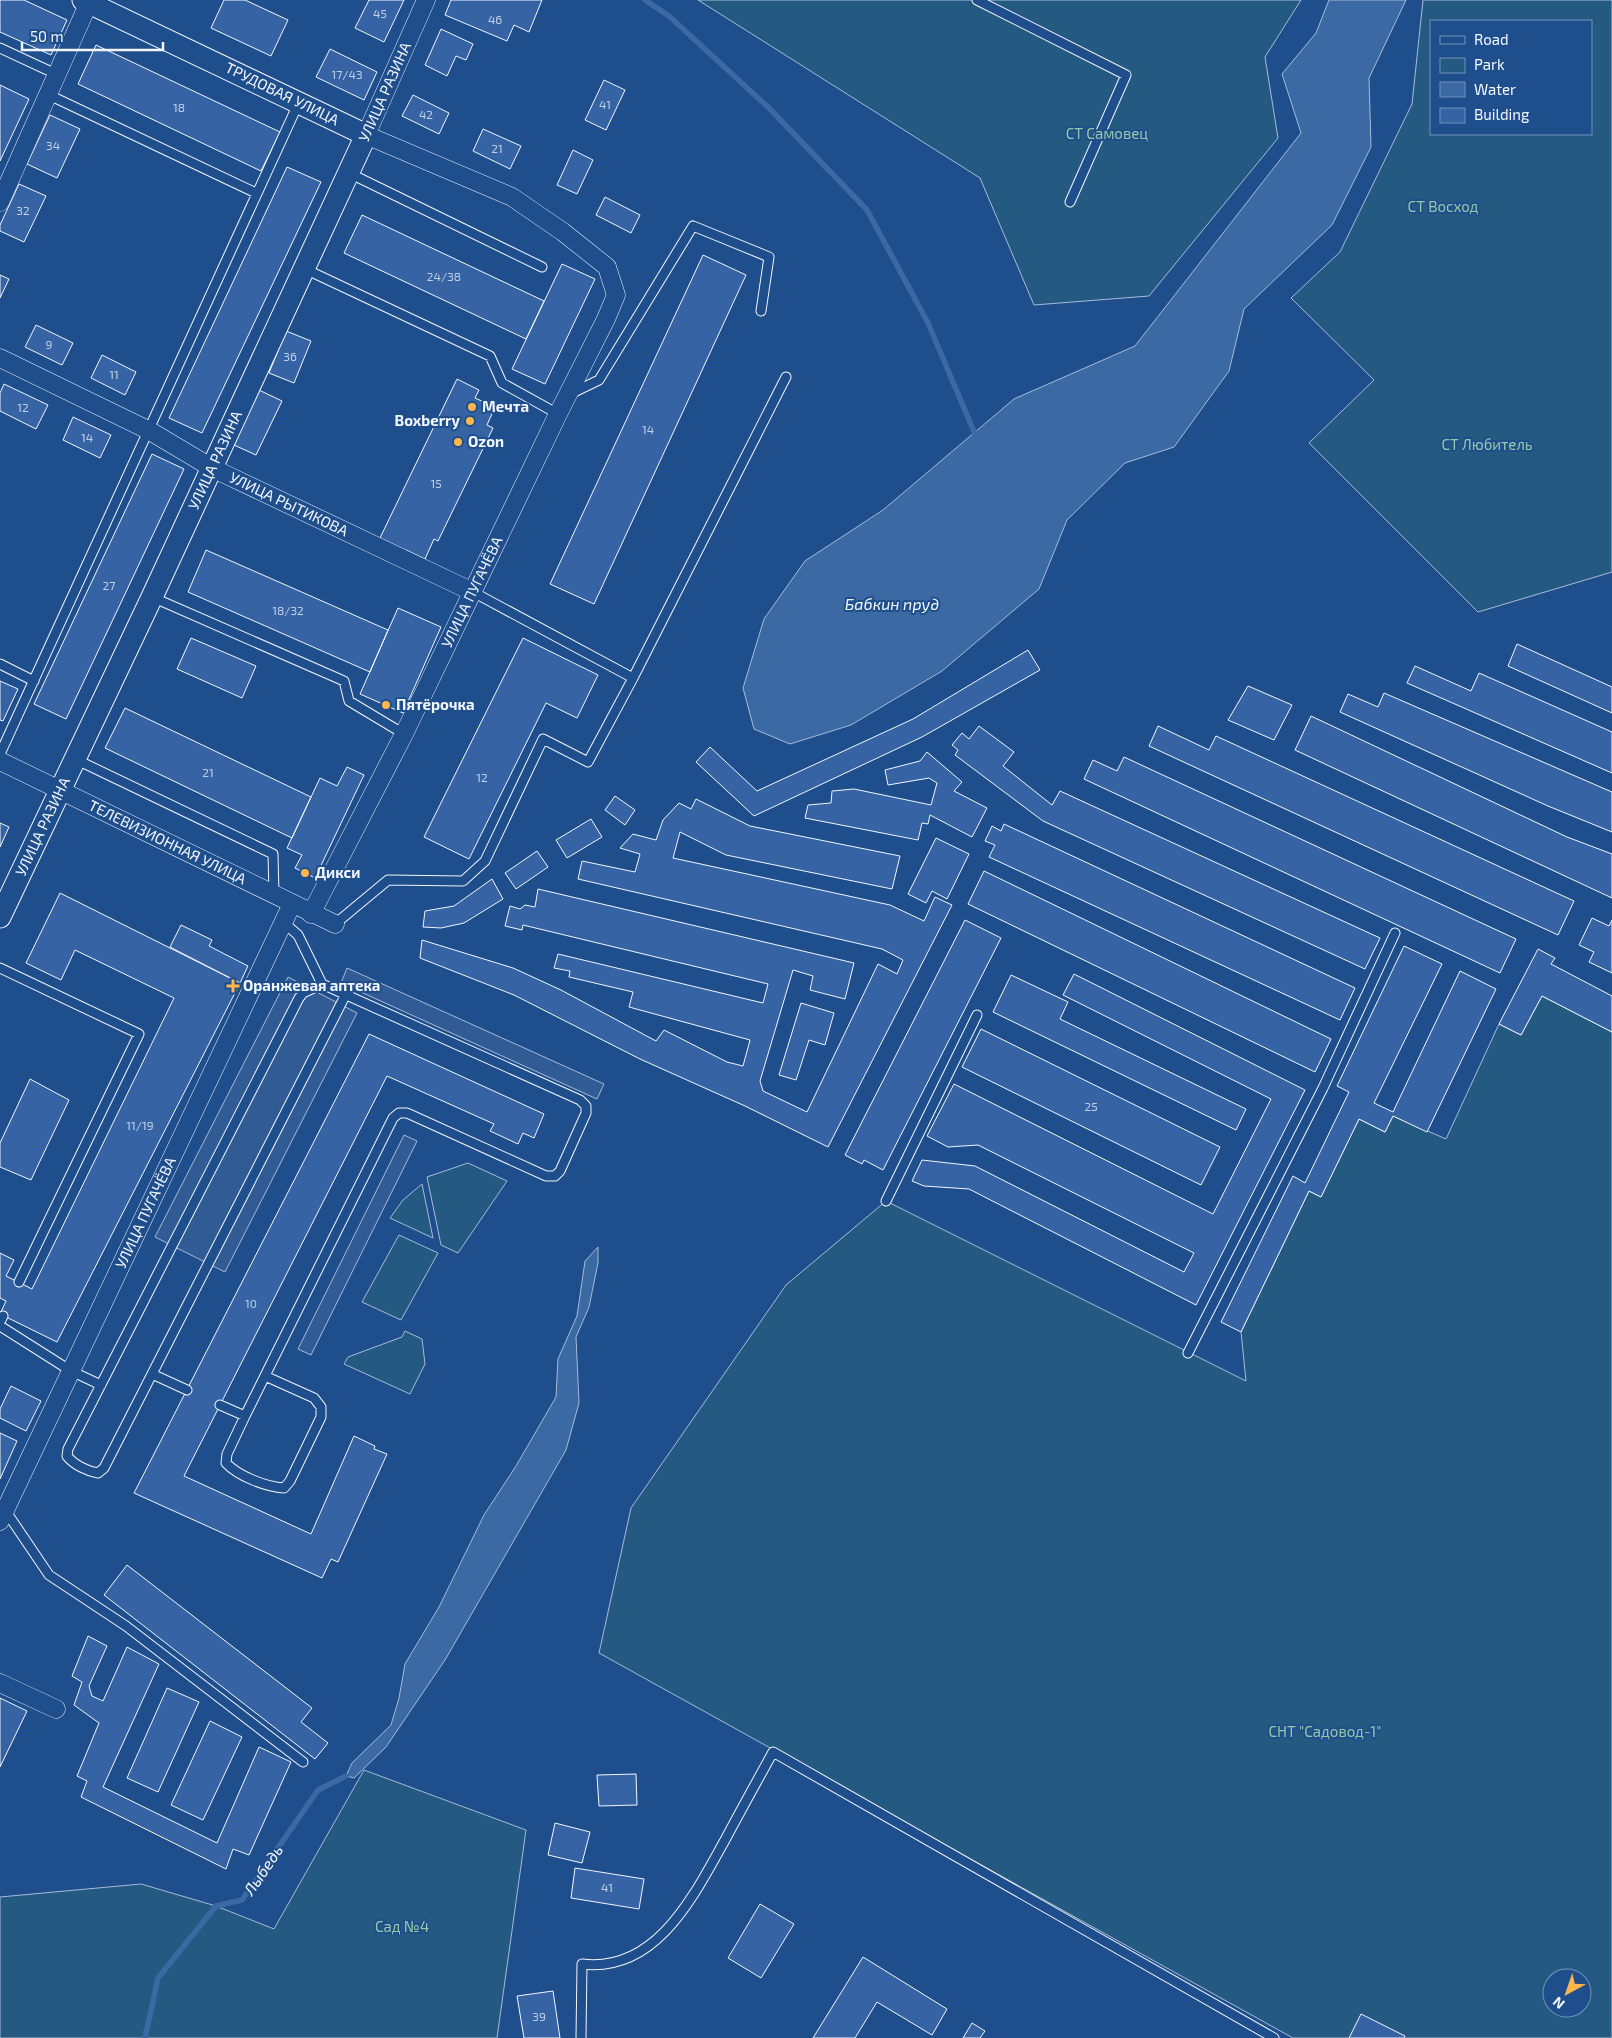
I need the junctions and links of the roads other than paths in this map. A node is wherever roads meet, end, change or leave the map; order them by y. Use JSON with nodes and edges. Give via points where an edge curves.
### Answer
{"nodes":[{"id":1,"x":426,"y":0,"type":"edge"},
{"id":2,"x":977,"y":0,"type":"edge"},
{"id":3,"x":87,"y":1,"type":"edge"},
{"id":4,"x":0,"y":48,"type":"edge"},
{"id":5,"x":58,"y":75,"type":"junction"},
{"id":6,"x":49,"y":95,"type":"junction"},
{"id":7,"x":300,"y":102,"type":"junction"},
{"id":8,"x":366,"y":135,"type":"junction"},
{"id":9,"x":348,"y":173,"type":"junction"},
{"id":10,"x":256,"y":193,"type":"junction"},
{"id":11,"x":0,"y":202,"type":"edge"},
{"id":12,"x":1070,"y":202,"type":"dead end"},
{"id":13,"x":542,"y":267,"type":"dead end"},
{"id":14,"x":607,"y":267,"type":"joint"},
{"id":15,"x":305,"y":268,"type":"junction"},
{"id":16,"x":761,"y":311,"type":"dead end"},
{"id":17,"x":0,"y":358,"type":"edge"},
{"id":18,"x":786,"y":376,"type":"dead end"},
{"id":19,"x":568,"y":395,"type":"junction"},
{"id":20,"x":558,"y":414,"type":"junction"},
{"id":21,"x":150,"y":431,"type":"junction"},
{"id":22,"x":212,"y":468,"type":"junction"},
{"id":23,"x":472,"y":592,"type":"junction"},
{"id":24,"x":152,"y":597,"type":"junction"},
{"id":25,"x":0,"y":664,"type":"edge"},
{"id":26,"x":633,"y":678,"type":"junction"},
{"id":27,"x":34,"y":680,"type":"junction"},
{"id":28,"x":404,"y":734,"type":"junction"},
{"id":29,"x":0,"y":754,"type":"edge"},
{"id":30,"x":75,"y":759,"type":"junction"},
{"id":31,"x":0,"y":761,"type":"edge"},
{"id":32,"x":60,"y":791,"type":"junction"},
{"id":33,"x":274,"y":895,"type":"junction"},
{"id":34,"x":292,"y":904,"type":"junction"},
{"id":35,"x":311,"y":914,"type":"junction"},
{"id":36,"x":0,"y":917,"type":"edge"},
{"id":37,"x":283,"y":922,"type":"junction"},
{"id":38,"x":336,"y":924,"type":"joint"},
{"id":39,"x":1395,"y":933,"type":"dead end"},
{"id":40,"x":0,"y":968,"type":"edge"},
{"id":41,"x":322,"y":984,"type":"junction"},
{"id":42,"x":346,"y":994,"type":"junction"},
{"id":43,"x":977,"y":1015,"type":"dead end"},
{"id":44,"x":886,"y":1201,"type":"dead end"},
{"id":45,"x":19,"y":1282,"type":"dead end"},
{"id":46,"x":0,"y":1326,"type":"edge"},
{"id":47,"x":1188,"y":1353,"type":"dead end"},
{"id":48,"x":71,"y":1371,"type":"junction"},
{"id":49,"x":152,"y":1374,"type":"junction"},
{"id":50,"x":265,"y":1376,"type":"junction"},
{"id":51,"x":101,"y":1385,"type":"junction"},
{"id":52,"x":187,"y":1390,"type":"dead end"},
{"id":53,"x":220,"y":1405,"type":"dead end"},
{"id":54,"x":246,"y":1416,"type":"junction"},
{"id":55,"x":2,"y":1516,"type":"edge"},
{"id":56,"x":0,"y":1683,"type":"edge"},
{"id":57,"x":56,"y":1709,"type":"dead end"},
{"id":58,"x":303,"y":1762,"type":"dead end"},
{"id":59,"x":582,"y":2038,"type":"edge"},
{"id":60,"x":1274,"y":2038,"type":"edge"}],
"edges":[{"from":1,"to":8,"type":"street","name":"УЛИЦА РАЗИНА"},
{"from":2,"to":12,"type":"lane","via":[[1126,75]]},
{"from":3,"to":5,"type":"street"},
{"from":3,"to":7,"type":"street","name":"ТРУДОВАЯ УЛИЦА"},
{"from":4,"to":5,"type":"lane"},
{"from":5,"to":6,"type":"street"},
{"from":6,"to":10,"type":"lane"},
{"from":6,"to":11,"type":"street"},
{"from":7,"to":8,"type":"street","name":"ТРУДОВАЯ УЛИЦА"},
{"from":7,"to":10,"type":"lane"},
{"from":8,"to":9,"type":"street","name":"УЛИЦА РАЗИНА"},
{"from":8,"to":14,"type":"street","name":"ТРУДОВАЯ УЛИЦА","via":[[512,197]]},
{"from":9,"to":13,"type":"lane"},
{"from":9,"to":15,"type":"street","name":"УЛИЦА РАЗИНА"},
{"from":10,"to":21,"type":"lane"},
{"from":14,"to":19,"type":"street","name":"УЛИЦА ПУГАЧЁВА","via":[[616,295]]},
{"from":15,"to":20,"type":"lane","via":[[490,356],[502,383]]},
{"from":15,"to":22,"type":"street","name":"УЛИЦА РАЗИНА"},
{"from":16,"to":19,"type":"lane","via":[[769,258],[693,226],[599,380]]},
{"from":17,"to":21,"type":"street","name":"УЛИЦА РЫТИКОВА"},
{"from":18,"to":26,"type":"lane"},
{"from":19,"to":20,"type":"street","name":"УЛИЦА ПУГАЧЁВА"},
{"from":20,"to":23,"type":"street","name":"УЛИЦА ПУГАЧЁВА"},
{"from":21,"to":22,"type":"street","name":"УЛИЦА РЫТИКОВА"},
{"from":21,"to":27,"type":"lane"},
{"from":22,"to":23,"type":"street","name":"УЛИЦА РЫТИКОВА"},
{"from":22,"to":24,"type":"street","name":"УЛИЦА РАЗИНА"},
{"from":23,"to":26,"type":"lane"},
{"from":23,"to":28,"type":"street","name":"УЛИЦА ПУГАЧЁВА"},
{"from":24,"to":28,"type":"lane","via":[[344,681],[349,701]]},
{"from":24,"to":30,"type":"street","name":"УЛИЦА РАЗИНА"},
{"from":25,"to":27,"type":"lane"},
{"from":26,"to":38,"type":"lane","via":[[588,762],[544,740],[485,861],[463,881],[388,880]]},
{"from":27,"to":29,"type":"lane"},
{"from":28,"to":35,"type":"street","name":"УЛИЦА ПУГАЧЁВА"},
{"from":30,"to":32,"type":"street","name":"УЛИЦА РАЗИНА"},
{"from":30,"to":33,"type":"lane","via":[[273,854]]},
{"from":31,"to":32,"type":"street","name":"ТЕЛЕВИЗИОННАЯ УЛИЦА"},
{"from":32,"to":33,"type":"street","name":"ТЕЛЕВИЗИОННАЯ УЛИЦА"},
{"from":32,"to":36,"type":"street","name":"УЛИЦА РАЗИНА"},
{"from":33,"to":34,"type":"street","name":"ТЕЛЕВИЗИОННАЯ УЛИЦА"},
{"from":34,"to":35,"type":"street","name":"ТЕЛЕВИЗИОННАЯ УЛИЦА"},
{"from":34,"to":37,"type":"street","name":"УЛИЦА ПУГАЧЁВА"},
{"from":35,"to":38,"type":"street","name":"ТЕЛЕВИЗИОННАЯ УЛИЦА"},
{"from":37,"to":41,"type":"lane","via":[[298,935]]},
{"from":37,"to":48,"type":"street","name":"УЛИЦА ПУГАЧЁВА"},
{"from":39,"to":47,"type":"lane","via":[[1323,1088]]},
{"from":40,"to":45,"type":"lane","via":[[140,1034]]},
{"from":41,"to":42,"type":"lane"},
{"from":41,"to":51,"type":"lane","via":[[299,998]]},
{"from":42,"to":49,"type":"lane"},
{"from":42,"to":50,"type":"lane","via":[[580,1100],[586,1106],[586,1113],[560,1171],[553,1176],[546,1176],[407,1113],[399,1113],[393,1118]]},
{"from":43,"to":44,"type":"lane"},
{"from":46,"to":48,"type":"lane"},
{"from":48,"to":51,"type":"lane"},
{"from":48,"to":55,"type":"street","name":"УЛИЦА ПУГАЧЁВА"},
{"from":49,"to":51,"type":"lane","via":[[104,1468],[98,1473],[67,1456]]},
{"from":49,"to":52,"type":"lane"},
{"from":50,"to":54,"type":"lane"},
{"from":50,"to":54,"type":"lane","via":[[314,1398],[321,1407],[317,1425],[284,1488],[274,1488],[232,1469],[226,1463],[227,1454]]},
{"from":53,"to":54,"type":"lane"},
{"from":55,"to":58,"type":"lane","via":[[49,1575],[126,1626]]},
{"from":56,"to":57,"type":"street"},
{"from":59,"to":60,"type":"lane","via":[[582,1964],[599,1966],[631,1957],[661,1936],[701,1883],[773,1752]]}]}
